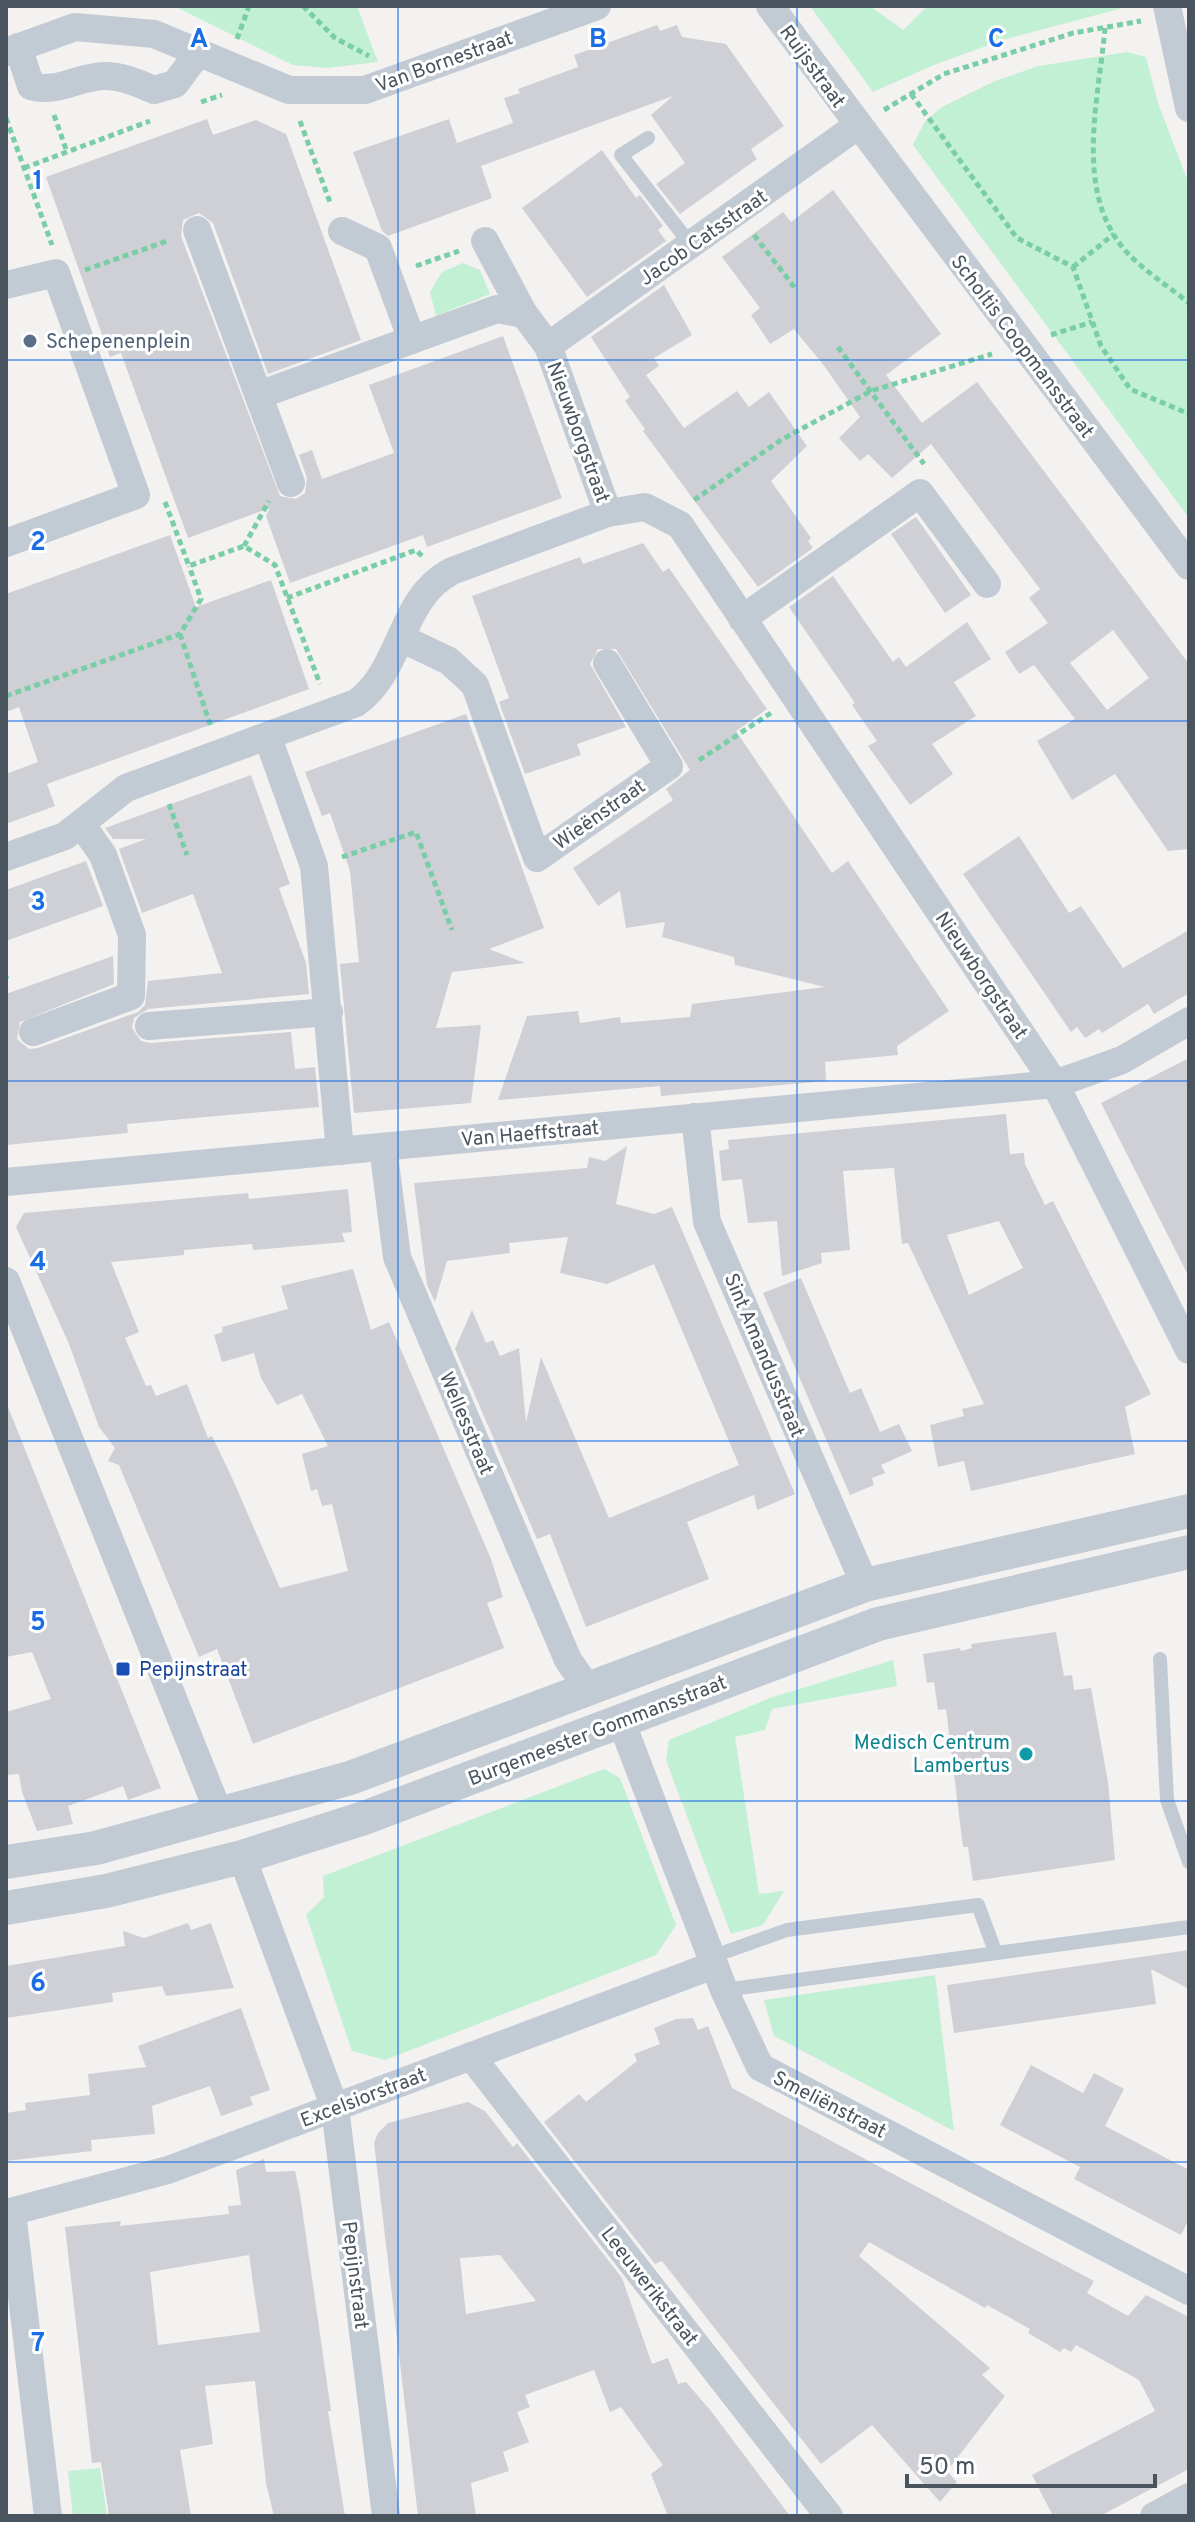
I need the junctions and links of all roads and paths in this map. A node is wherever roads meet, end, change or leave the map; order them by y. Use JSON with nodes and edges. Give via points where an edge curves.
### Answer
{"nodes":[{"id":1,"x":303,"y":6,"type":"edge"},
{"id":2,"x":597,"y":6,"type":"edge"},
{"id":3,"x":770,"y":6,"type":"edge"},
{"id":4,"x":1175,"y":12,"type":"edge"},
{"id":5,"x":1105,"y":28,"type":"junction"},
{"id":6,"x":12,"y":50,"type":"edge"},
{"id":7,"x":198,"y":53,"type":"junction"},
{"id":8,"x":406,"y":75,"type":"junction"},
{"id":9,"x":276,"y":85,"type":"junction"},
{"id":10,"x":198,"y":104,"type":"dead end"},
{"id":11,"x":1189,"y":108,"type":"edge"},
{"id":12,"x":6,"y":118,"type":"edge"},
{"id":13,"x":155,"y":119,"type":"dead end"},
{"id":14,"x":857,"y":126,"type":"junction"},
{"id":15,"x":648,"y":138,"type":"dead end"},
{"id":16,"x":24,"y":168,"type":"junction"},
{"id":17,"x":737,"y":213,"type":"junction"},
{"id":18,"x":197,"y":230,"type":"joint"},
{"id":19,"x":342,"y":231,"type":"joint"},
{"id":20,"x":1114,"y":234,"type":"junction"},
{"id":21,"x":485,"y":241,"type":"joint"},
{"id":22,"x":691,"y":245,"type":"junction"},
{"id":23,"x":1073,"y":267,"type":"junction"},
{"id":24,"x":57,"y":276,"type":"junction"},
{"id":25,"x":388,"y":276,"type":"junction"},
{"id":26,"x":6,"y":285,"type":"edge"},
{"id":27,"x":795,"y":288,"type":"dead end"},
{"id":28,"x":1189,"y":303,"type":"edge"},
{"id":29,"x":524,"y":314,"type":"junction"},
{"id":30,"x":1092,"y":322,"type":"junction"},
{"id":31,"x":412,"y":340,"type":"junction"},
{"id":32,"x":1022,"y":345,"type":"junction"},
{"id":33,"x":548,"y":346,"type":"junction"},
{"id":34,"x":838,"y":347,"type":"dead end"},
{"id":35,"x":871,"y":391,"type":"junction"},
{"id":36,"x":259,"y":395,"type":"junction"},
{"id":37,"x":1189,"y":414,"type":"edge"},
{"id":38,"x":927,"y":468,"type":"dead end"},
{"id":39,"x":289,"y":476,"type":"joint"},
{"id":40,"x":136,"y":495,"type":"junction"},
{"id":41,"x":608,"y":513,"type":"junction"},
{"id":42,"x":667,"y":519,"type":"junction"},
{"id":43,"x":6,"y":543,"type":"edge"},
{"id":44,"x":244,"y":546,"type":"junction"},
{"id":45,"x":189,"y":566,"type":"junction"},
{"id":46,"x":1189,"y":566,"type":"edge"},
{"id":47,"x":443,"y":576,"type":"junction"},
{"id":48,"x":987,"y":584,"type":"dead end"},
{"id":49,"x":287,"y":598,"type":"junction"},
{"id":50,"x":742,"y":619,"type":"junction"},
{"id":51,"x":180,"y":634,"type":"junction"},
{"id":52,"x":401,"y":638,"type":"junction"},
{"id":53,"x":607,"y":663,"type":"dead end"},
{"id":54,"x":6,"y":696,"type":"edge"},
{"id":55,"x":795,"y":697,"type":"junction"},
{"id":56,"x":331,"y":715,"type":"junction"},
{"id":57,"x":268,"y":738,"type":"junction"},
{"id":58,"x":220,"y":755,"type":"junction"},
{"id":59,"x":669,"y":766,"type":"junction"},
{"id":60,"x":160,"y":777,"type":"junction"},
{"id":61,"x":82,"y":825,"type":"junction"},
{"id":62,"x":187,"y":855,"type":"dead end"},
{"id":63,"x":6,"y":857,"type":"edge"},
{"id":64,"x":314,"y":866,"type":"junction"},
{"id":65,"x":452,"y":930,"type":"dead end"},
{"id":66,"x":329,"y":1012,"type":"junction"},
{"id":67,"x":1189,"y":1021,"type":"edge"},
{"id":68,"x":149,"y":1026,"type":"dead end"},
{"id":69,"x":33,"y":1032,"type":"dead end"},
{"id":70,"x":1055,"y":1084,"type":"junction"},
{"id":71,"x":695,"y":1117,"type":"junction"},
{"id":72,"x":383,"y":1147,"type":"junction"},
{"id":73,"x":340,"y":1151,"type":"junction"},
{"id":74,"x":6,"y":1182,"type":"edge"},
{"id":75,"x":6,"y":1281,"type":"edge"},
{"id":76,"x":1189,"y":1350,"type":"edge"},
{"id":77,"x":1189,"y":1511,"type":"edge"},
{"id":78,"x":1189,"y":1552,"type":"edge"},
{"id":79,"x":865,"y":1585,"type":"junction"},
{"id":80,"x":1160,"y":1659,"type":"dead end"},
{"id":81,"x":587,"y":1687,"type":"junction"},
{"id":82,"x":621,"y":1721,"type":"junction"},
{"id":83,"x":220,"y":1816,"type":"junction"},
{"id":84,"x":242,"y":1857,"type":"junction"},
{"id":85,"x":6,"y":1862,"type":"edge"},
{"id":86,"x":1189,"y":1862,"type":"edge"},
{"id":87,"x":6,"y":1908,"type":"edge"},
{"id":88,"x":1189,"y":1927,"type":"edge"},
{"id":89,"x":995,"y":1951,"type":"junction"},
{"id":90,"x":716,"y":1971,"type":"junction"},
{"id":91,"x":471,"y":2056,"type":"junction"},
{"id":92,"x":335,"y":2108,"type":"junction"},
{"id":93,"x":9,"y":2212,"type":"edge"},
{"id":94,"x":1189,"y":2291,"type":"edge"},
{"id":95,"x":1189,"y":2497,"type":"edge"},
{"id":96,"x":48,"y":2516,"type":"edge"},
{"id":97,"x":386,"y":2516,"type":"edge"},
{"id":98,"x":829,"y":2516,"type":"edge"},
{"id":99,"x":1154,"y":2516,"type":"edge"}],
"edges":[{"from":1,"to":8,"type":"path","via":[[335,38]]},
{"from":2,"to":8,"type":"street","name":"Van Bornestraat"},
{"from":3,"to":14,"type":"street","name":"Ruijsstraat"},
{"from":4,"to":5,"type":"path"},
{"from":4,"to":11,"type":"street"},
{"from":5,"to":20,"type":"path","via":[[1093,163],[1101,213]]},
{"from":5,"to":23,"type":"path","via":[[944,74],[911,94],[1017,238]]},
{"from":6,"to":7,"type":"street","name":"Van Bornestraat","via":[[75,27],[154,34]]},
{"from":6,"to":7,"type":"street","name":"Van Bornestraat","via":[[31,86],[46,90],[104,76],[154,90],[175,84]]},
{"from":7,"to":9,"type":"street","name":"Van Bornestraat"},
{"from":8,"to":9,"type":"street","name":"Van Bornestraat","via":[[365,90]]},
{"from":9,"to":10,"type":"path"},
{"from":9,"to":19,"type":"path"},
{"from":12,"to":16,"type":"path"},
{"from":13,"to":16,"type":"path"},
{"from":14,"to":17,"type":"street","name":"Jacob Catsstraat"},
{"from":14,"to":32,"type":"street","name":"Scholtis Coopmansstraat"},
{"from":15,"to":22,"type":"lane","via":[[621,155]]},
{"from":16,"to":24,"type":"path","via":[[55,254]]},
{"from":17,"to":22,"type":"street","name":"Jacob Catsstraat"},
{"from":17,"to":27,"type":"path"},
{"from":18,"to":24,"type":"path"},
{"from":18,"to":36,"type":"street"},
{"from":19,"to":25,"type":"street","via":[[378,248]]},
{"from":20,"to":23,"type":"path"},
{"from":20,"to":28,"type":"path","via":[[1124,249]]},
{"from":21,"to":25,"type":"path"},
{"from":21,"to":29,"type":"street","name":"Nieuwborgstraat"},
{"from":22,"to":33,"type":"street","name":"Jacob Catsstraat"},
{"from":23,"to":30,"type":"path"},
{"from":24,"to":26,"type":"street"},
{"from":24,"to":40,"type":"street"},
{"from":25,"to":31,"type":"street"},
{"from":29,"to":31,"type":"street","via":[[497,309]]},
{"from":29,"to":33,"type":"street","name":"Nieuwborgstraat"},
{"from":30,"to":32,"type":"path"},
{"from":30,"to":37,"type":"path","via":[[1101,346],[1130,389]]},
{"from":31,"to":36,"type":"street"},
{"from":32,"to":35,"type":"path"},
{"from":32,"to":46,"type":"street","name":"Scholtis Coopmansstraat"},
{"from":33,"to":41,"type":"street","name":"Nieuwborgstraat"},
{"from":34,"to":35,"type":"path"},
{"from":35,"to":38,"type":"path"},
{"from":35,"to":42,"type":"path","via":[[781,440]]},
{"from":36,"to":39,"type":"street"},
{"from":39,"to":44,"type":"path"},
{"from":40,"to":43,"type":"street"},
{"from":40,"to":45,"type":"path","via":[[164,498]]},
{"from":41,"to":42,"type":"street","name":"Nieuwborgstraat","via":[[645,507]]},
{"from":41,"to":47,"type":"street"},
{"from":42,"to":50,"type":"street","name":"Nieuwborgstraat","via":[[680,525]]},
{"from":44,"to":45,"type":"path"},
{"from":44,"to":49,"type":"path","via":[[275,565]]},
{"from":45,"to":51,"type":"path","via":[[201,599]]},
{"from":47,"to":49,"type":"path","via":[[416,550]]},
{"from":47,"to":52,"type":"street","via":[[426,592]]},
{"from":48,"to":50,"type":"street","via":[[920,493]]},
{"from":49,"to":56,"type":"path"},
{"from":50,"to":55,"type":"street","name":"Nieuwborgstraat"},
{"from":51,"to":54,"type":"path"},
{"from":51,"to":58,"type":"path"},
{"from":52,"to":56,"type":"street","via":[[376,686]]},
{"from":52,"to":59,"type":"street","name":"Wieënstraat","via":[[457,666],[475,685],[537,858]]},
{"from":53,"to":59,"type":"street"},
{"from":55,"to":59,"type":"path","via":[[688,768]]},
{"from":55,"to":70,"type":"street","name":"Nieuwborgstraat"},
{"from":56,"to":57,"type":"street"},
{"from":57,"to":58,"type":"street"},
{"from":57,"to":64,"type":"street"},
{"from":58,"to":60,"type":"street"},
{"from":60,"to":61,"type":"street","via":[[126,788]]},
{"from":60,"to":62,"type":"path"},
{"from":61,"to":63,"type":"street"},
{"from":61,"to":69,"type":"street","via":[[103,855],[132,935],[131,996]]},
{"from":64,"to":65,"type":"path","via":[[416,832]]},
{"from":64,"to":66,"type":"street"},
{"from":66,"to":68,"type":"street"},
{"from":66,"to":73,"type":"street"},
{"from":67,"to":70,"type":"street","name":"Van Haeffstraat","via":[[1122,1060]]},
{"from":70,"to":71,"type":"street","name":"Van Haeffstraat"},
{"from":70,"to":76,"type":"street","name":"Nieuwborgstraat"},
{"from":71,"to":72,"type":"street","name":"Van Haeffstraat"},
{"from":71,"to":79,"type":"street","name":"Sint Amandusstraat","via":[[707,1222]]},
{"from":72,"to":73,"type":"street","name":"Van Haeffstraat"},
{"from":72,"to":81,"type":"street","name":"Wellesstraat","via":[[397,1257],[568,1660]]},
{"from":73,"to":74,"type":"street","name":"Van Haeffstraat"},
{"from":75,"to":83,"type":"street","name":"Pepijnstraat"},
{"from":77,"to":79,"type":"street","name":"Burgemeester Gommansstraat"},
{"from":78,"to":82,"type":"street","name":"Burgemeester Gommansstraat","via":[[878,1624]]},
{"from":79,"to":81,"type":"street","name":"Burgemeester Gommansstraat"},
{"from":80,"to":86,"type":"lane","via":[[1167,1800]]},
{"from":81,"to":82,"type":"street","name":"Smeliënstraat"},
{"from":81,"to":83,"type":"street","name":"Burgemeester Gommansstraat","via":[[350,1778]]},
{"from":82,"to":84,"type":"street","name":"Burgemeester Gommansstraat","via":[[364,1818]]},
{"from":82,"to":90,"type":"street","name":"Smeliënstraat"},
{"from":83,"to":84,"type":"street","name":"Pepijnstraat"},
{"from":83,"to":85,"type":"street","name":"Burgemeester Gommansstraat","via":[[96,1848]]},
{"from":84,"to":87,"type":"street","name":"Burgemeester Gommansstraat","via":[[106,1891]]},
{"from":84,"to":92,"type":"street","name":"Pepijnstraat"},
{"from":88,"to":89,"type":"lane"},
{"from":89,"to":90,"type":"lane"},
{"from":89,"to":90,"type":"lane","via":[[978,1905],[787,1930]]},
{"from":90,"to":91,"type":"street","name":"Excelsiorstraat"},
{"from":90,"to":94,"type":"street","name":"Smeliënstraat","via":[[760,2067]]},
{"from":91,"to":92,"type":"street","name":"Excelsiorstraat"},
{"from":91,"to":98,"type":"street","name":"Leeuwerikstraat"},
{"from":92,"to":93,"type":"street","name":"Excelsiorstraat","via":[[168,2170]]},
{"from":92,"to":97,"type":"street","name":"Pepijnstraat"},
{"from":93,"to":96,"type":"street"},
{"from":95,"to":99,"type":"street"}]}
